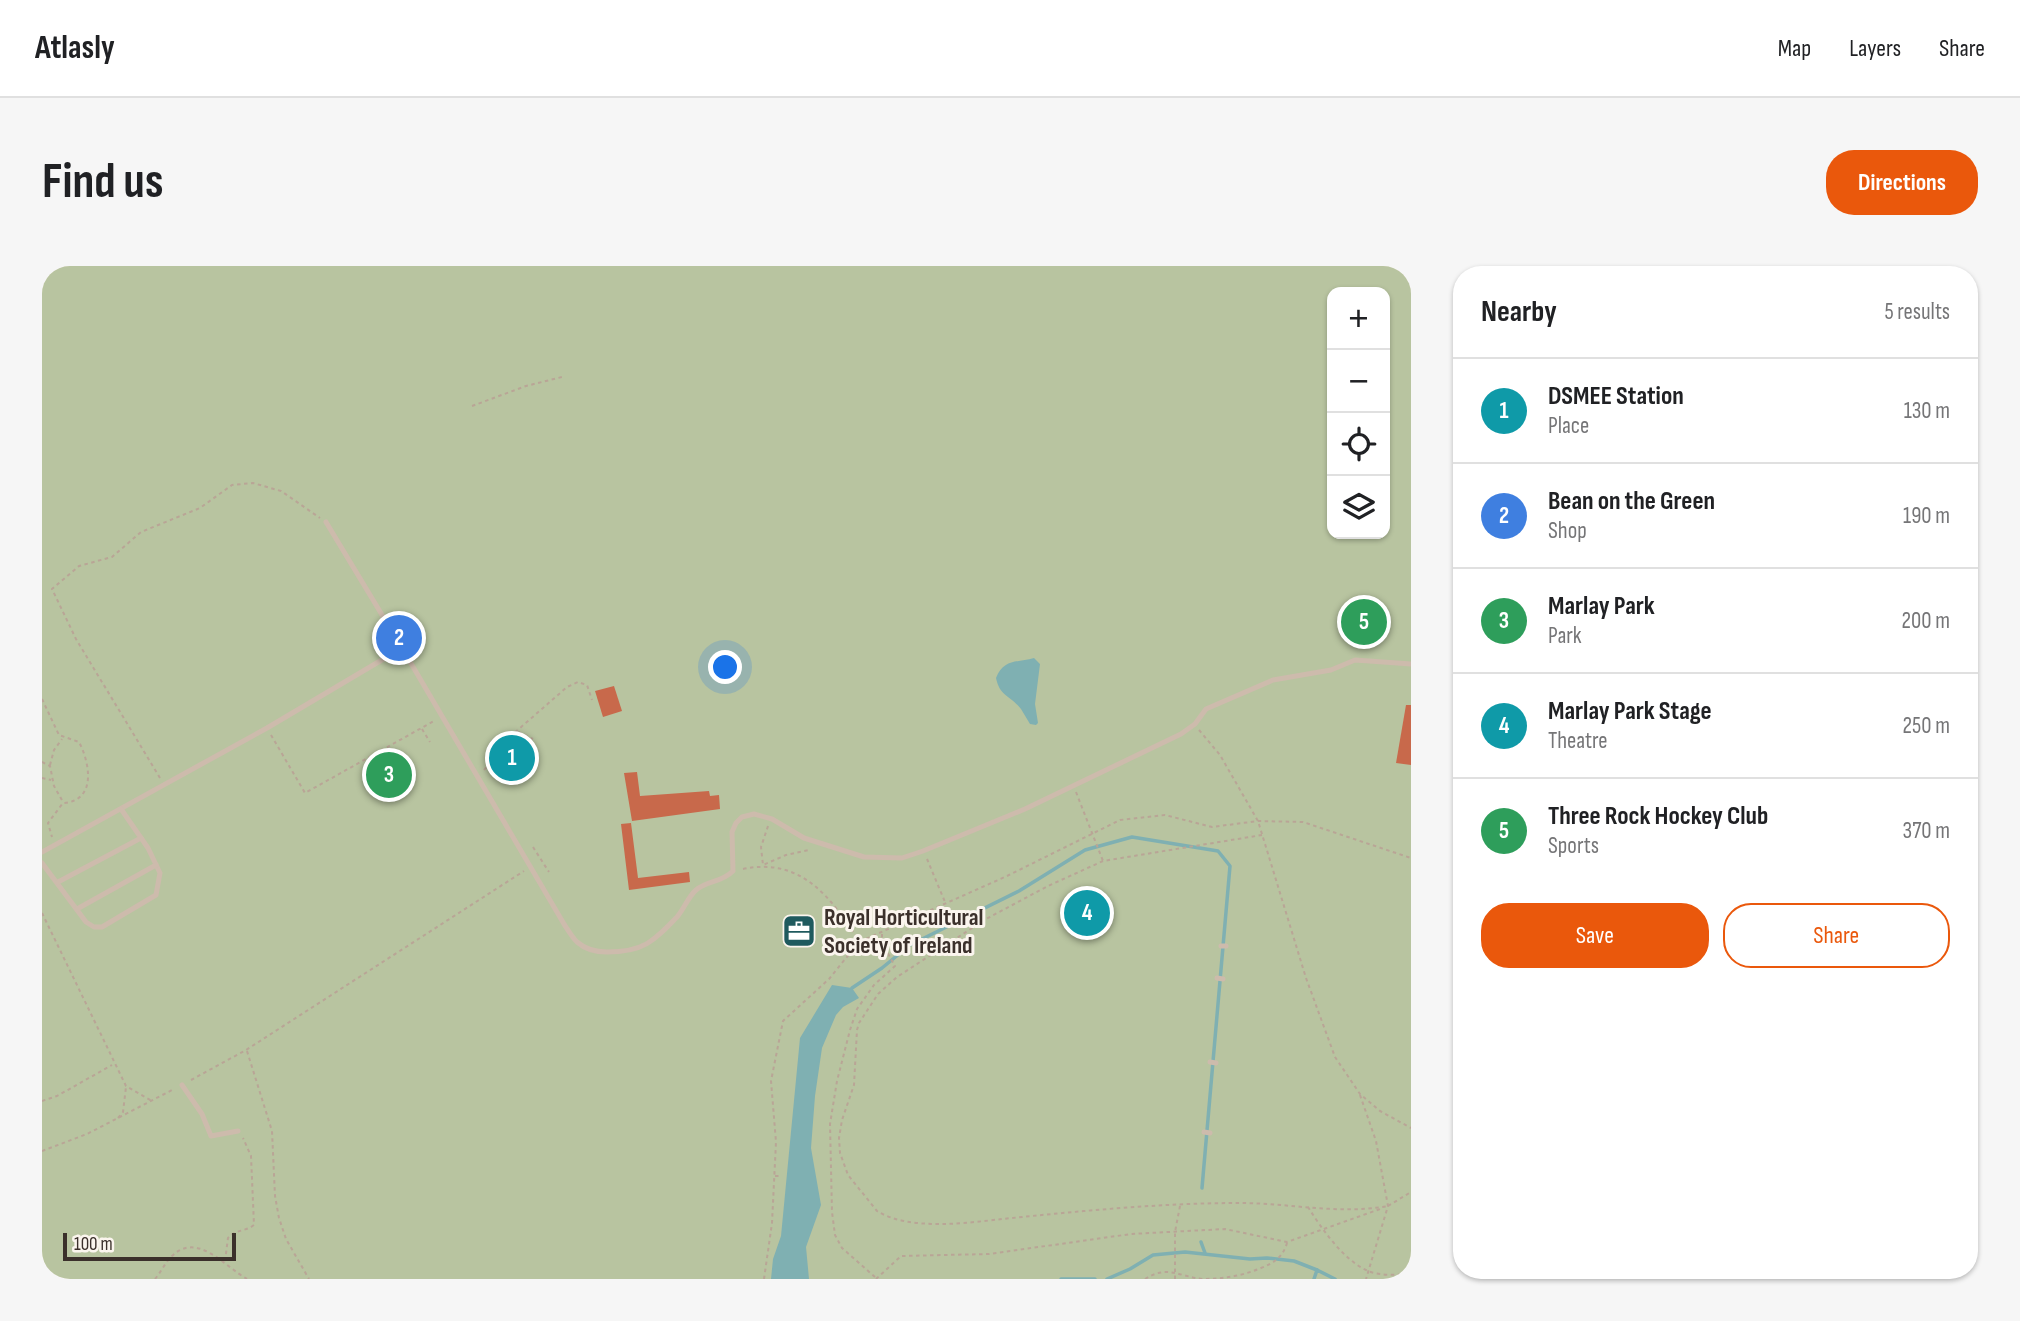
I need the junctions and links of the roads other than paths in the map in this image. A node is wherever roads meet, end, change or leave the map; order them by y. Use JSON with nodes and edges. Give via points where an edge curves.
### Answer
{"nodes":[{"id":1,"x":326,"y":522,"type":"road end"},
{"id":2,"x":402,"y":649,"type":"junction"},
{"id":3,"x":1411,"y":664,"type":"edge"},
{"id":4,"x":121,"y":809,"type":"junction"},
{"id":5,"x":141,"y":838,"type":"junction"},
{"id":6,"x":42,"y":852,"type":"edge"},
{"id":7,"x":42,"y":863,"type":"edge"},
{"id":8,"x":156,"y":865,"type":"junction"},
{"id":9,"x":58,"y":882,"type":"junction"},
{"id":10,"x":77,"y":909,"type":"junction"},
{"id":11,"x":182,"y":1085,"type":"road end"},
{"id":12,"x":238,"y":1131,"type":"road end"}],
"edges":[{"from":1,"to":2,"type":"lane"},
{"from":2,"to":3,"type":"lane","via":[[577,942],[601,952],[636,950],[653,940],[680,914],[694,891],[725,879],[733,871],[732,832],[742,817],[754,814],[772,819],[804,838],[864,857],[902,858],[1025,809],[1181,734],[1206,709],[1273,680],[1331,670],[1355,660]]},
{"from":2,"to":4,"type":"lane"},
{"from":4,"to":5,"type":"lane"},
{"from":4,"to":6,"type":"lane"},
{"from":5,"to":8,"type":"lane"},
{"from":5,"to":9,"type":"lane"},
{"from":7,"to":9,"type":"lane"},
{"from":8,"to":10,"type":"lane"},
{"from":8,"to":10,"type":"lane","via":[[160,873],[156,895],[102,927],[86,922]]},
{"from":9,"to":10,"type":"lane"},
{"from":11,"to":12,"type":"lane","via":[[211,1136]]}]}
